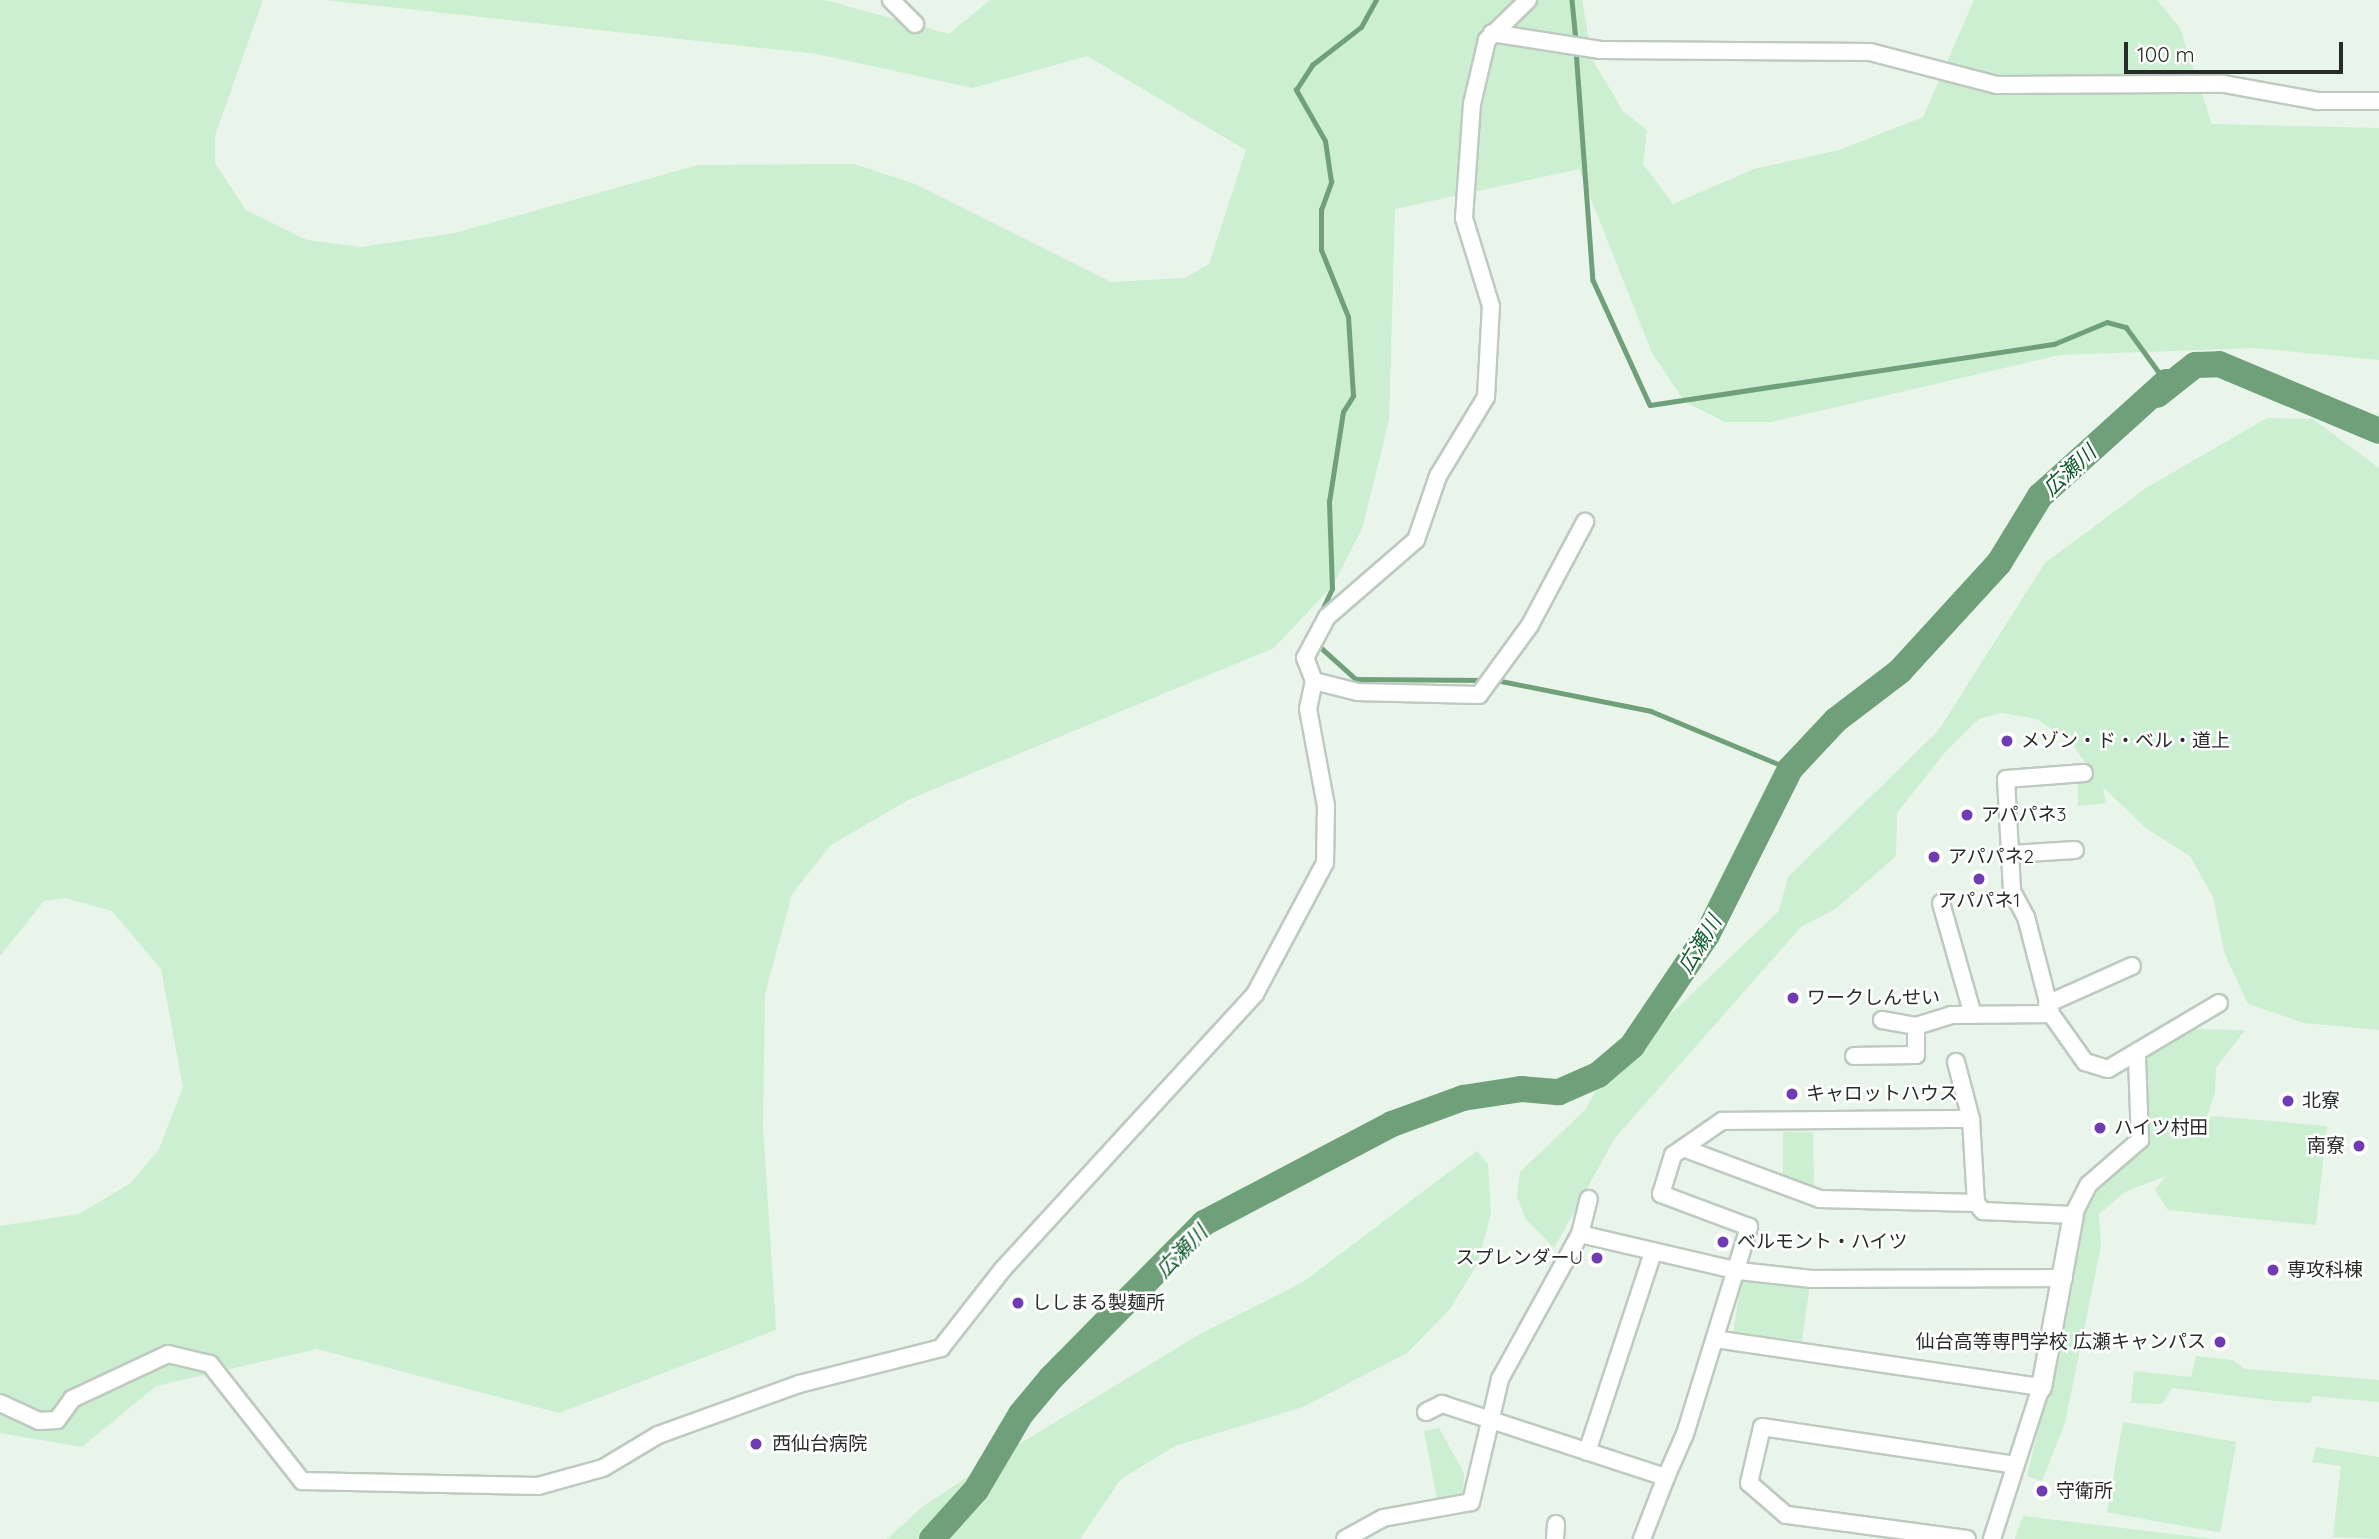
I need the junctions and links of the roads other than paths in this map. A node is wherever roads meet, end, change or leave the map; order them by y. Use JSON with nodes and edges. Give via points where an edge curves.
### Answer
{"nodes":[{"id":1,"x":891,"y":0,"type":"edge"},
{"id":2,"x":1528,"y":0,"type":"edge"},
{"id":3,"x":915,"y":24,"type":"dead end"},
{"id":4,"x":1492,"y":33,"type":"junction"},
{"id":5,"x":2379,"y":101,"type":"edge"},
{"id":6,"x":1585,"y":522,"type":"dead end"},
{"id":7,"x":1314,"y":681,"type":"junction"},
{"id":8,"x":2084,"y":773,"type":"dead end"},
{"id":9,"x":2075,"y":850,"type":"dead end"},
{"id":10,"x":2011,"y":854,"type":"junction"},
{"id":11,"x":1941,"y":903,"type":"dead end"},
{"id":12,"x":2132,"y":966,"type":"dead end"},
{"id":13,"x":2219,"y":1003,"type":"dead end"},
{"id":14,"x":2049,"y":1009,"type":"junction"},
{"id":15,"x":1973,"y":1015,"type":"junction"},
{"id":16,"x":1882,"y":1020,"type":"dead end"},
{"id":17,"x":1916,"y":1026,"type":"junction"},
{"id":18,"x":1854,"y":1056,"type":"dead end"},
{"id":19,"x":2137,"y":1057,"type":"junction"},
{"id":20,"x":1956,"y":1062,"type":"dead end"},
{"id":21,"x":1971,"y":1119,"type":"junction"},
{"id":22,"x":1683,"y":1148,"type":"junction"},
{"id":23,"x":1589,"y":1199,"type":"dead end"},
{"id":24,"x":1976,"y":1203,"type":"junction"},
{"id":25,"x":2073,"y":1215,"type":"junction"},
{"id":26,"x":1580,"y":1234,"type":"junction"},
{"id":27,"x":1653,"y":1252,"type":"junction"},
{"id":28,"x":1739,"y":1271,"type":"junction"},
{"id":29,"x":2064,"y":1278,"type":"junction"},
{"id":30,"x":1715,"y":1339,"type":"junction"},
{"id":31,"x":2041,"y":1387,"type":"junction"},
{"id":32,"x":0,"y":1403,"type":"edge"},
{"id":33,"x":1426,"y":1412,"type":"dead end"},
{"id":34,"x":1487,"y":1416,"type":"junction"},
{"id":35,"x":1587,"y":1452,"type":"junction"},
{"id":36,"x":2015,"y":1465,"type":"junction"},
{"id":37,"x":1666,"y":1477,"type":"junction"},
{"id":38,"x":1345,"y":1539,"type":"edge"},
{"id":39,"x":1642,"y":1539,"type":"edge"},
{"id":40,"x":1967,"y":1539,"type":"edge"},
{"id":41,"x":1992,"y":1539,"type":"edge"}],
"edges":[{"from":1,"to":3,"type":"street"},
{"from":2,"to":4,"type":"street"},
{"from":4,"to":5,"type":"street","via":[[1578,44],[1870,52],[1997,85],[2224,84],[2318,101]]},
{"from":4,"to":7,"type":"street","via":[[1476,74],[1464,199],[1465,232],[1491,306],[1486,397],[1438,476],[1416,540],[1312,637],[1305,658]]},
{"from":6,"to":7,"type":"street","via":[[1530,625],[1479,695],[1357,692]]},
{"from":7,"to":32,"type":"street","via":[[1308,709],[1326,806],[1325,863],[1255,994],[1003,1269],[942,1348],[799,1384],[658,1435],[603,1468],[538,1486],[302,1481],[211,1364],[168,1354],[72,1399],[57,1420],[39,1421]]},
{"from":8,"to":10,"type":"street","via":[[2006,779]]},
{"from":9,"to":10,"type":"street"},
{"from":10,"to":14,"type":"street","via":[[2012,891],[2026,917]]},
{"from":11,"to":15,"type":"street"},
{"from":12,"to":14,"type":"street"},
{"from":13,"to":19,"type":"street"},
{"from":14,"to":15,"type":"street"},
{"from":14,"to":19,"type":"street","via":[[2085,1062],[2108,1069]]},
{"from":15,"to":17,"type":"street"},
{"from":16,"to":17,"type":"street"},
{"from":17,"to":18,"type":"street","via":[[1916,1055]]},
{"from":19,"to":25,"type":"street","via":[[2140,1140],[2088,1185]]},
{"from":20,"to":21,"type":"street"},
{"from":21,"to":22,"type":"street","via":[[1722,1121]]},
{"from":21,"to":24,"type":"street"},
{"from":22,"to":24,"type":"street","via":[[1819,1199]]},
{"from":22,"to":28,"type":"street","via":[[1673,1155],[1661,1194],[1749,1227]]},
{"from":23,"to":26,"type":"street"},
{"from":24,"to":25,"type":"street","via":[[1983,1211]]},
{"from":25,"to":29,"type":"street"},
{"from":26,"to":27,"type":"street"},
{"from":26,"to":34,"type":"street","via":[[1512,1353]]},
{"from":27,"to":28,"type":"street"},
{"from":27,"to":35,"type":"street"},
{"from":28,"to":29,"type":"street","via":[[1812,1279]]},
{"from":28,"to":30,"type":"street"},
{"from":29,"to":31,"type":"street"},
{"from":30,"to":31,"type":"street"},
{"from":30,"to":37,"type":"street"},
{"from":31,"to":36,"type":"street"},
{"from":33,"to":34,"type":"street","via":[[1443,1404]]},
{"from":34,"to":35,"type":"street"},
{"from":34,"to":38,"type":"street","via":[[1471,1502],[1383,1518]]},
{"from":35,"to":37,"type":"street"},
{"from":36,"to":40,"type":"street","via":[[1762,1427],[1749,1483],[1786,1515]]},
{"from":36,"to":41,"type":"street"},
{"from":37,"to":39,"type":"street"}]}
